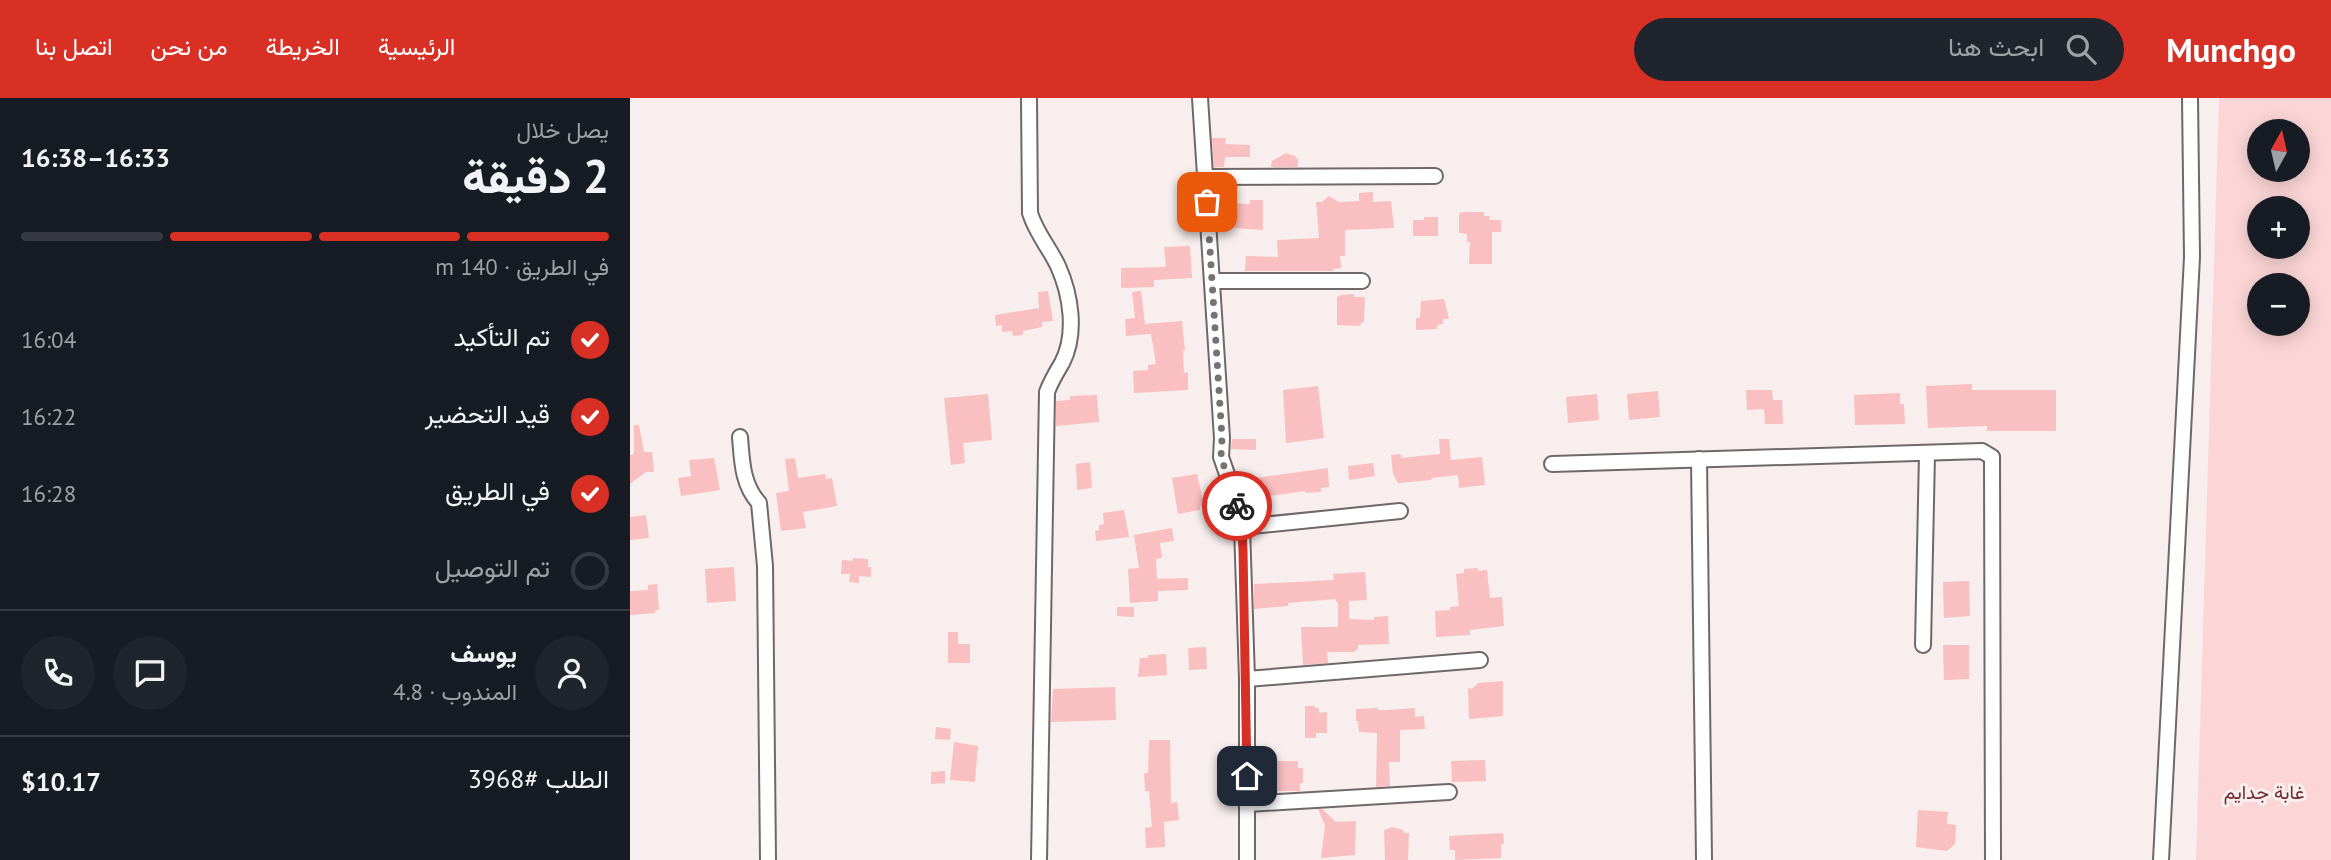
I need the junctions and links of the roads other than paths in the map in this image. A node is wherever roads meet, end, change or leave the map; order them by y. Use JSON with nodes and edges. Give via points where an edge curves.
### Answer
{"nodes":[{"id":1,"x":1028,"y":98,"type":"edge"},
{"id":2,"x":1200,"y":98,"type":"edge"},
{"id":3,"x":2190,"y":98,"type":"edge"},
{"id":4,"x":1434,"y":176,"type":"dead end"},
{"id":5,"x":1205,"y":177,"type":"junction"},
{"id":6,"x":1212,"y":281,"type":"junction"},
{"id":7,"x":1362,"y":281,"type":"dead end"},
{"id":8,"x":740,"y":437,"type":"dead end"},
{"id":9,"x":1927,"y":454,"type":"junction"},
{"id":10,"x":1699,"y":459,"type":"junction"},
{"id":11,"x":1552,"y":464,"type":"dead end"},
{"id":12,"x":1399,"y":511,"type":"dead end"},
{"id":13,"x":1242,"y":527,"type":"junction"},
{"id":14,"x":1923,"y":645,"type":"dead end"},
{"id":15,"x":1480,"y":660,"type":"dead end"},
{"id":16,"x":1247,"y":679,"type":"junction"},
{"id":17,"x":1449,"y":792,"type":"dead end"},
{"id":18,"x":1247,"y":804,"type":"junction"},
{"id":19,"x":768,"y":860,"type":"edge"},
{"id":20,"x":1039,"y":860,"type":"edge"},
{"id":21,"x":1247,"y":860,"type":"edge"},
{"id":22,"x":1704,"y":860,"type":"edge"},
{"id":23,"x":1993,"y":860,"type":"edge"},
{"id":24,"x":2161,"y":860,"type":"edge"}],
"edges":[{"from":1,"to":20,"type":"street","via":[[1030,213],[1058,265],[1071,319],[1063,361],[1047,392]]},
{"from":2,"to":5,"type":"street"},
{"from":3,"to":24,"type":"street","via":[[2192,257]]},
{"from":4,"to":5,"type":"street"},
{"from":5,"to":6,"type":"street"},
{"from":6,"to":7,"type":"street"},
{"from":6,"to":13,"type":"street","via":[[1221,457]]},
{"from":8,"to":19,"type":"street","via":[[746,482],[759,503],[765,566]]},
{"from":9,"to":10,"type":"street"},
{"from":9,"to":14,"type":"street"},
{"from":9,"to":23,"type":"street","via":[[1982,451],[1992,457]]},
{"from":10,"to":11,"type":"street"},
{"from":10,"to":22,"type":"street"},
{"from":12,"to":13,"type":"street"},
{"from":13,"to":16,"type":"street"},
{"from":15,"to":16,"type":"street"},
{"from":16,"to":18,"type":"street"},
{"from":17,"to":18,"type":"street"},
{"from":18,"to":21,"type":"street"}]}
